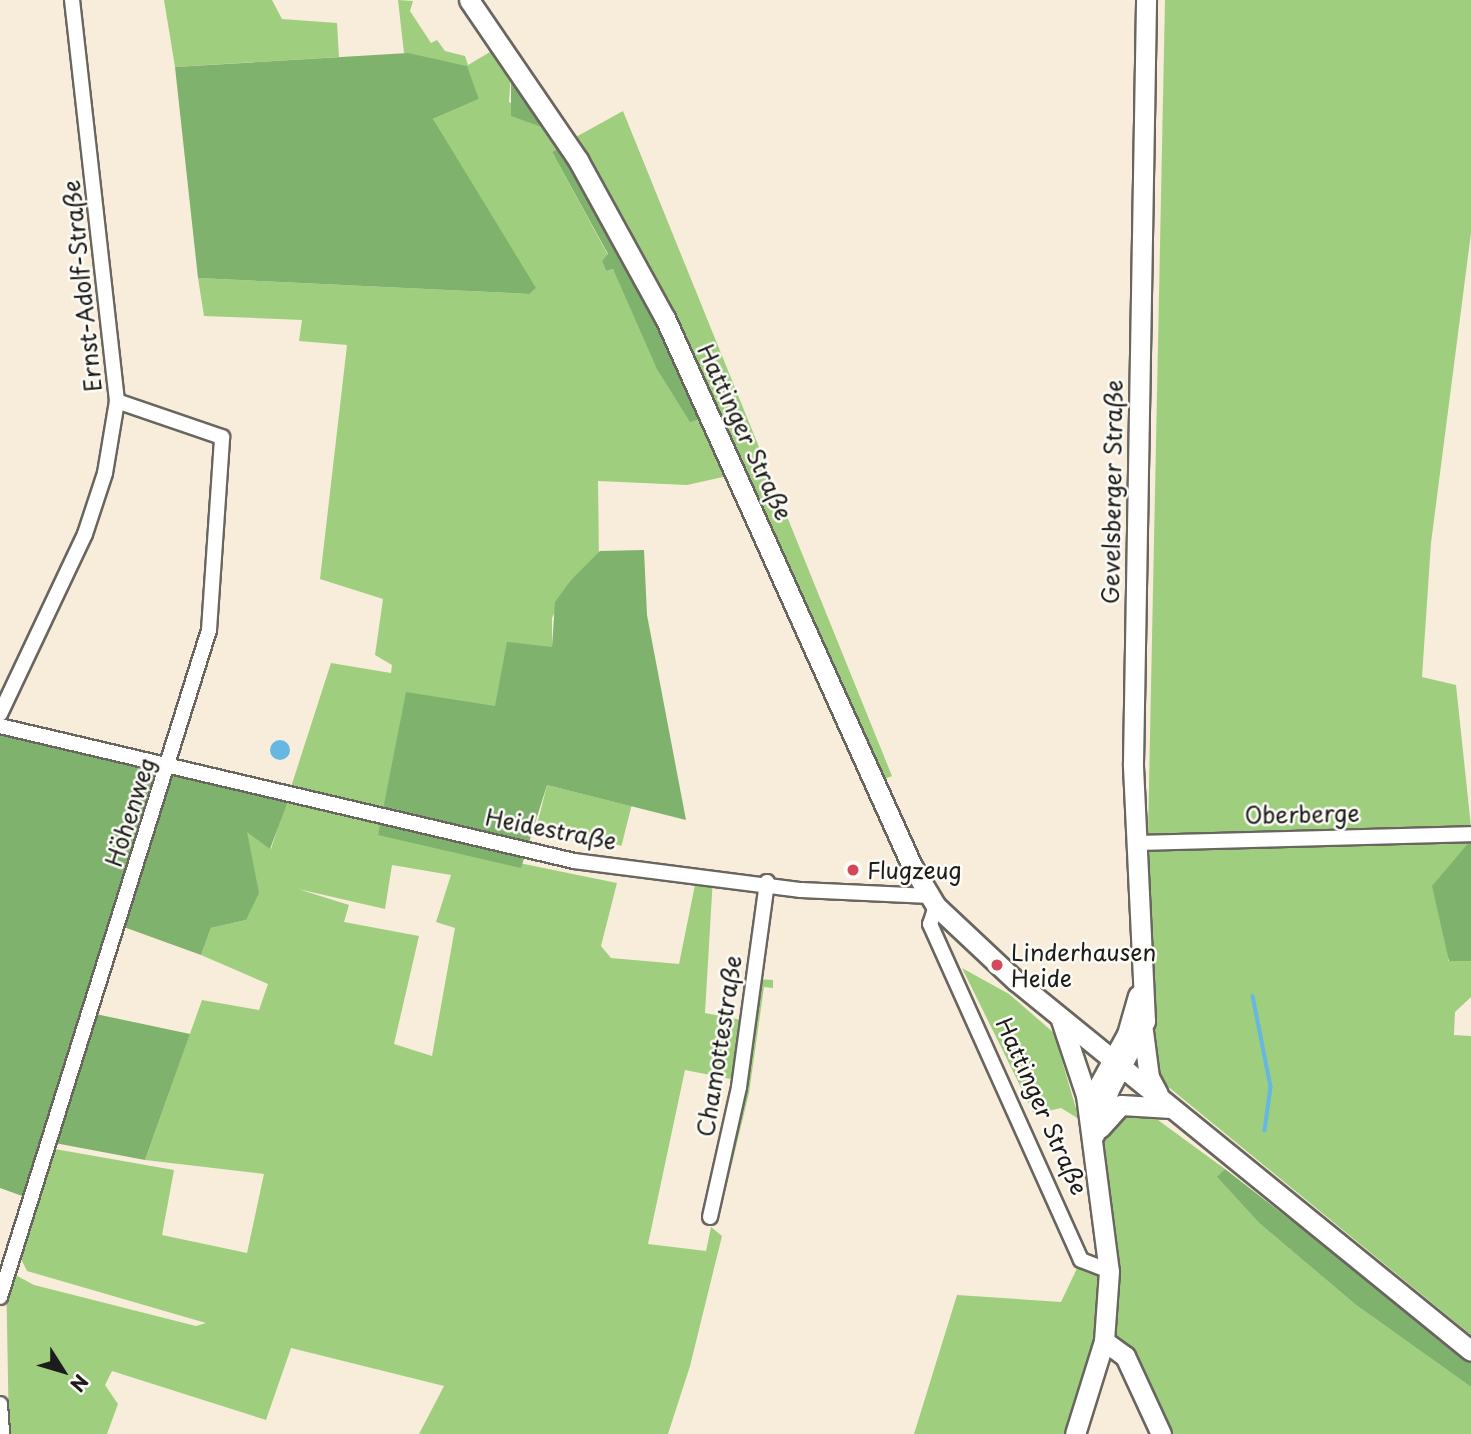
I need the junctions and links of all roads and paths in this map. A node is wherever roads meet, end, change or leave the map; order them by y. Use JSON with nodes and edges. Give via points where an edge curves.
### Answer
{"nodes":[{"id":1,"x":72,"y":0,"type":"edge"},
{"id":2,"x":469,"y":0,"type":"edge"},
{"id":3,"x":1146,"y":0,"type":"edge"},
{"id":4,"x":117,"y":401,"type":"junction"},
{"id":5,"x":0,"y":713,"type":"edge"},
{"id":6,"x":0,"y":726,"type":"edge"},
{"id":7,"x":170,"y":767,"type":"junction"},
{"id":8,"x":1471,"y":834,"type":"edge"},
{"id":9,"x":1135,"y":842,"type":"junction"},
{"id":10,"x":767,"y":882,"type":"junction"},
{"id":11,"x":933,"y":901,"type":"junction"},
{"id":12,"x":1057,"y":1013,"type":"junction"},
{"id":13,"x":1139,"y":1023,"type":"junction"},
{"id":14,"x":1074,"y":1026,"type":"junction"},
{"id":15,"x":1116,"y":1062,"type":"junction"},
{"id":16,"x":1166,"y":1103,"type":"junction"},
{"id":17,"x":1088,"y":1105,"type":"junction"},
{"id":18,"x":1095,"y":1142,"type":"junction"},
{"id":19,"x":710,"y":1217,"type":"dead end"},
{"id":20,"x":1109,"y":1272,"type":"junction"},
{"id":21,"x":0,"y":1297,"type":"edge"},
{"id":22,"x":1104,"y":1341,"type":"junction"},
{"id":23,"x":1471,"y":1351,"type":"edge"},
{"id":24,"x":0,"y":1404,"type":"edge"},
{"id":25,"x":2,"y":1434,"type":"edge"},
{"id":26,"x":1076,"y":1434,"type":"edge"},
{"id":27,"x":1161,"y":1434,"type":"edge"}],
"edges":[{"from":1,"to":4,"type":"street","name":"Ernst-Adolf-Straße"},
{"from":2,"to":11,"type":"main road","name":"Hattinger Straße","via":[[578,160],[666,318]]},
{"from":3,"to":9,"type":"main road","name":"Gevelsberger Straße"},
{"from":4,"to":5,"type":"street","name":"Ernst-Adolf-Straße","via":[[85,534]]},
{"from":4,"to":7,"type":"street","name":"Höhenweg","via":[[222,437],[209,630]]},
{"from":6,"to":7,"type":"street","name":"Heidestraße"},
{"from":7,"to":10,"type":"street","name":"Heidestraße","via":[[574,861]]},
{"from":7,"to":21,"type":"street","name":"Höhenweg"},
{"from":8,"to":9,"type":"street","name":"Oberberge"},
{"from":9,"to":13,"type":"main road","name":"Gevelsberger Straße"},
{"from":10,"to":11,"type":"street","name":"Heidestraße","via":[[802,890]]},
{"from":10,"to":19,"type":"street","name":"Chamottestraße","via":[[739,1087]]},
{"from":11,"to":12,"type":"main road","name":"Hattinger Straße"},
{"from":11,"to":20,"type":"street","name":"Hattinger Straße","via":[[930,924],[1081,1260]]},
{"from":12,"to":14,"type":"main road","name":"Hattinger Straße"},
{"from":12,"to":17,"type":"main road","name":"Gevelsberger Straße"},
{"from":13,"to":14,"type":"main road","via":[[1114,1032]]},
{"from":13,"to":15,"type":"main road","name":"Gevelsberger Straße"},
{"from":13,"to":16,"type":"main road","via":[[1149,1077]]},
{"from":14,"to":15,"type":"main road","name":"Hattinger Straße"},
{"from":15,"to":16,"type":"main road","name":"Hattinger Straße"},
{"from":15,"to":17,"type":"main road","name":"Gevelsberger Straße"},
{"from":15,"to":18,"type":"main road","name":"Gevelsberger Straße"},
{"from":16,"to":18,"type":"main road","name":"Hattinger Straße","via":[[1121,1105],[1104,1119]]},
{"from":16,"to":23,"type":"main road","name":"Hattinger Straße"},
{"from":17,"to":18,"type":"main road","name":"Gevelsberger Straße"},
{"from":18,"to":20,"type":"main road","name":"Gevelsberger Straße"},
{"from":20,"to":22,"type":"main road","name":"Gevelsberger Straße"},
{"from":22,"to":26,"type":"main road","name":"Gevelsberger Straße"},
{"from":22,"to":27,"type":"main road","via":[[1125,1356]]},
{"from":24,"to":25,"type":"street"}]}
